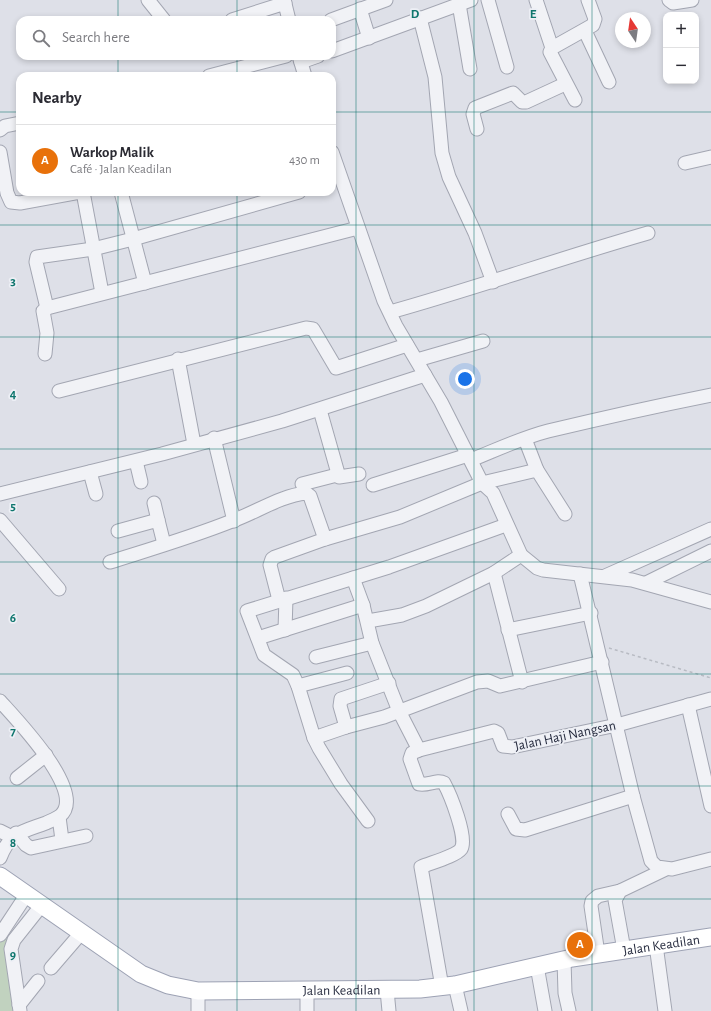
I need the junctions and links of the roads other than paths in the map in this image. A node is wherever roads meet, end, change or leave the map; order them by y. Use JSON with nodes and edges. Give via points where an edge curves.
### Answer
{"nodes":[{"id":1,"x":148,"y":0,"type":"edge"},
{"id":2,"x":386,"y":0,"type":"edge"},
{"id":3,"x":488,"y":0,"type":"edge"},
{"id":4,"x":536,"y":0,"type":"edge"},
{"id":5,"x":588,"y":0,"type":"edge"},
{"id":6,"x":669,"y":0,"type":"edge"},
{"id":7,"x":692,"y":0,"type":"edge"},
{"id":8,"x":285,"y":2,"type":"edge"},
{"id":9,"x":465,"y":2,"type":"edge"},
{"id":10,"x":360,"y":9,"type":"junction"},
{"id":11,"x":161,"y":16,"type":"edge"},
{"id":12,"x":244,"y":16,"type":"edge"},
{"id":13,"x":288,"y":16,"type":"edge"},
{"id":14,"x":336,"y":18,"type":"edge"},
{"id":15,"x":420,"y":18,"type":"junction"},
{"id":16,"x":585,"y":31,"type":"junction"},
{"id":17,"x":369,"y":38,"type":"junction"},
{"id":18,"x":552,"y":48,"type":"junction"},
{"id":19,"x":336,"y":50,"type":"edge"},
{"id":20,"x":271,"y":60,"type":"edge"},
{"id":21,"x":300,"y":60,"type":"edge"},
{"id":22,"x":507,"y":67,"type":"dead end"},
{"id":23,"x":470,"y":69,"type":"dead end"},
{"id":24,"x":224,"y":72,"type":"edge"},
{"id":25,"x":304,"y":72,"type":"edge"},
{"id":26,"x":609,"y":82,"type":"dead end"},
{"id":27,"x":565,"y":84,"type":"junction"},
{"id":28,"x":575,"y":100,"type":"dead end"},
{"id":29,"x":16,"y":124,"type":"edge"},
{"id":30,"x":477,"y":129,"type":"dead end"},
{"id":31,"x":0,"y":130,"type":"edge"},
{"id":32,"x":0,"y":152,"type":"edge"},
{"id":33,"x":711,"y":157,"type":"edge"},
{"id":34,"x":684,"y":163,"type":"dead end"},
{"id":35,"x":337,"y":181,"type":"edge"},
{"id":36,"x":39,"y":196,"type":"edge"},
{"id":37,"x":82,"y":196,"type":"edge"},
{"id":38,"x":122,"y":196,"type":"edge"},
{"id":39,"x":285,"y":196,"type":"edge"},
{"id":40,"x":358,"y":228,"type":"junction"},
{"id":41,"x":648,"y":233,"type":"dead end"},
{"id":42,"x":133,"y":239,"type":"junction"},
{"id":43,"x":93,"y":249,"type":"junction"},
{"id":44,"x":493,"y":282,"type":"junction"},
{"id":45,"x":145,"y":283,"type":"junction"},
{"id":46,"x":102,"y":293,"type":"junction"},
{"id":47,"x":47,"y":308,"type":"junction"},
{"id":48,"x":390,"y":312,"type":"junction"},
{"id":49,"x":483,"y":341,"type":"dead end"},
{"id":50,"x":407,"y":345,"type":"junction"},
{"id":51,"x":45,"y":354,"type":"dead end"},
{"id":52,"x":178,"y":359,"type":"junction"},
{"id":53,"x":417,"y":360,"type":"junction"},
{"id":54,"x":425,"y":375,"type":"junction"},
{"id":55,"x":59,"y":391,"type":"dead end"},
{"id":56,"x":711,"y":395,"type":"edge"},
{"id":57,"x":320,"y":410,"type":"junction"},
{"id":58,"x":214,"y":438,"type":"junction"},
{"id":59,"x":525,"y":439,"type":"junction"},
{"id":60,"x":194,"y":444,"type":"junction"},
{"id":61,"x":469,"y":457,"type":"junction"},
{"id":62,"x":136,"y":461,"type":"junction"},
{"id":63,"x":537,"y":470,"type":"junction"},
{"id":64,"x":90,"y":472,"type":"junction"},
{"id":65,"x":359,"y":474,"type":"dead end"},
{"id":66,"x":337,"y":475,"type":"junction"},
{"id":67,"x":141,"y":482,"type":"dead end"},
{"id":68,"x":482,"y":483,"type":"junction"},
{"id":69,"x":302,"y":484,"type":"dead end"},
{"id":70,"x":373,"y":485,"type":"dead end"},
{"id":71,"x":0,"y":494,"type":"edge"},
{"id":72,"x":96,"y":494,"type":"dead end"},
{"id":73,"x":154,"y":503,"type":"dead end"},
{"id":74,"x":565,"y":514,"type":"dead end"},
{"id":75,"x":0,"y":520,"type":"edge"},
{"id":76,"x":158,"y":520,"type":"junction"},
{"id":77,"x":234,"y":521,"type":"junction"},
{"id":78,"x":506,"y":525,"type":"junction"},
{"id":79,"x":711,"y":529,"type":"edge"},
{"id":80,"x":118,"y":531,"type":"dead end"},
{"id":81,"x":325,"y":539,"type":"junction"},
{"id":82,"x":164,"y":544,"type":"junction"},
{"id":83,"x":711,"y":552,"type":"edge"},
{"id":84,"x":521,"y":555,"type":"junction"},
{"id":85,"x":110,"y":562,"type":"dead end"},
{"id":86,"x":494,"y":573,"type":"junction"},
{"id":87,"x":580,"y":574,"type":"junction"},
{"id":88,"x":605,"y":576,"type":"junction"},
{"id":89,"x":353,"y":578,"type":"junction"},
{"id":90,"x":646,"y":583,"type":"junction"},
{"id":91,"x":58,"y":589,"type":"dead end"},
{"id":92,"x":283,"y":599,"type":"junction"},
{"id":93,"x":711,"y":602,"type":"edge"},
{"id":94,"x":363,"y":605,"type":"junction"},
{"id":95,"x":591,"y":613,"type":"junction"},
{"id":96,"x":368,"y":622,"type":"junction"},
{"id":97,"x":285,"y":630,"type":"junction"},
{"id":98,"x":508,"y":630,"type":"junction"},
{"id":99,"x":258,"y":638,"type":"junction"},
{"id":100,"x":372,"y":643,"type":"junction"},
{"id":101,"x":316,"y":658,"type":"dead end"},
{"id":102,"x":602,"y":662,"type":"junction"},
{"id":103,"x":347,"y":673,"type":"dead end"},
{"id":104,"x":522,"y":682,"type":"junction"},
{"id":105,"x":389,"y":683,"type":"junction"},
{"id":106,"x":298,"y":686,"type":"junction"},
{"id":107,"x":711,"y":699,"type":"edge"},
{"id":108,"x":0,"y":702,"type":"edge"},
{"id":109,"x":688,"y":705,"type":"junction"},
{"id":110,"x":399,"y":710,"type":"junction"},
{"id":111,"x":617,"y":725,"type":"junction"},
{"id":112,"x":346,"y":727,"type":"junction"},
{"id":113,"x":314,"y":738,"type":"junction"},
{"id":114,"x":419,"y":750,"type":"junction"},
{"id":115,"x":46,"y":756,"type":"junction"},
{"id":116,"x":17,"y":778,"type":"dead end"},
{"id":117,"x":633,"y":796,"type":"junction"},
{"id":118,"x":711,"y":806,"type":"edge"},
{"id":119,"x":508,"y":814,"type":"dead end"},
{"id":120,"x":59,"y":817,"type":"junction"},
{"id":121,"x":368,"y":821,"type":"dead end"},
{"id":122,"x":0,"y":831,"type":"edge"},
{"id":123,"x":14,"y":835,"type":"junction"},
{"id":124,"x":86,"y":836,"type":"dead end"},
{"id":125,"x":62,"y":840,"type":"junction"},
{"id":126,"x":0,"y":858,"type":"edge"},
{"id":127,"x":711,"y":859,"type":"edge"},
{"id":128,"x":666,"y":869,"type":"junction"},
{"id":129,"x":0,"y":876,"type":"edge"},
{"id":130,"x":0,"y":880,"type":"edge"},
{"id":131,"x":620,"y":891,"type":"junction"},
{"id":132,"x":26,"y":894,"type":"junction"},
{"id":133,"x":41,"y":906,"type":"junction"},
{"id":134,"x":82,"y":932,"type":"junction"},
{"id":135,"x":0,"y":935,"type":"edge"},
{"id":136,"x":711,"y":937,"type":"edge"},
{"id":137,"x":656,"y":945,"type":"junction"},
{"id":138,"x":624,"y":950,"type":"junction"},
{"id":139,"x":598,"y":954,"type":"junction"},
{"id":140,"x":551,"y":963,"type":"junction"},
{"id":141,"x":51,"y":968,"type":"dead end"},
{"id":142,"x":38,"y":981,"type":"dead end"},
{"id":143,"x":449,"y":986,"type":"junction"},
{"id":144,"x":307,"y":990,"type":"junction"},
{"id":145,"x":387,"y":990,"type":"junction"},
{"id":146,"x":198,"y":992,"type":"junction"},
{"id":147,"x":20,"y":1008,"type":"edge"},
{"id":148,"x":198,"y":1011,"type":"edge"},
{"id":149,"x":307,"y":1011,"type":"edge"},
{"id":150,"x":389,"y":1011,"type":"edge"},
{"id":151,"x":461,"y":1011,"type":"edge"},
{"id":152,"x":545,"y":1011,"type":"edge"},
{"id":153,"x":568,"y":1011,"type":"edge"},
{"id":154,"x":666,"y":1011,"type":"edge"}],
"edges":[{"from":1,"to":11,"type":"street"},
{"from":2,"to":10,"type":"street"},
{"from":3,"to":22,"type":"street"},
{"from":4,"to":18,"type":"street"},
{"from":5,"to":16,"type":"street","via":[[595,21],[592,27]]},
{"from":6,"to":7,"type":"street","via":[[673,3]]},
{"from":8,"to":12,"type":"street"},
{"from":8,"to":13,"type":"street"},
{"from":9,"to":15,"type":"street"},
{"from":9,"to":23,"type":"street"},
{"from":10,"to":14,"type":"street"},
{"from":10,"to":17,"type":"street"},
{"from":15,"to":17,"type":"street"},
{"from":15,"to":44,"type":"street","via":[[435,77],[442,153],[449,177],[475,233]]},
{"from":16,"to":18,"type":"street"},
{"from":16,"to":26,"type":"street"},
{"from":17,"to":19,"type":"street"},
{"from":18,"to":27,"type":"street","via":[[550,52]]},
{"from":20,"to":24,"type":"street"},
{"from":21,"to":25,"type":"street"},
{"from":27,"to":28,"type":"street"},
{"from":27,"to":30,"type":"street","via":[[526,102],[522,102],[514,93],[475,108],[473,114]]},
{"from":29,"to":31,"type":"street"},
{"from":32,"to":36,"type":"street","via":[[10,202],[20,203]]},
{"from":33,"to":34,"type":"street"},
{"from":35,"to":40,"type":"street"},
{"from":37,"to":43,"type":"street"},
{"from":38,"to":42,"type":"street"},
{"from":39,"to":42,"type":"street"},
{"from":40,"to":45,"type":"street"},
{"from":40,"to":48,"type":"street"},
{"from":41,"to":44,"type":"street"},
{"from":42,"to":43,"type":"street"},
{"from":42,"to":45,"type":"street"},
{"from":43,"to":46,"type":"street"},
{"from":43,"to":47,"type":"street","via":[[39,256],[35,259]]},
{"from":44,"to":48,"type":"street"},
{"from":45,"to":46,"type":"street"},
{"from":46,"to":47,"type":"street"},
{"from":47,"to":51,"type":"street","via":[[43,311],[47,333]]},
{"from":48,"to":50,"type":"street"},
{"from":49,"to":53,"type":"street"},
{"from":50,"to":52,"type":"street","via":[[336,368],[313,329],[308,328]]},
{"from":50,"to":53,"type":"street"},
{"from":52,"to":55,"type":"street"},
{"from":52,"to":60,"type":"street"},
{"from":53,"to":54,"type":"street"},
{"from":54,"to":57,"type":"street"},
{"from":54,"to":61,"type":"street"},
{"from":56,"to":59,"type":"street","via":[[582,422]]},
{"from":57,"to":58,"type":"street"},
{"from":57,"to":66,"type":"street"},
{"from":58,"to":60,"type":"street"},
{"from":58,"to":77,"type":"street"},
{"from":59,"to":61,"type":"street"},
{"from":59,"to":63,"type":"street"},
{"from":60,"to":62,"type":"street"},
{"from":61,"to":68,"type":"street"},
{"from":61,"to":70,"type":"street"},
{"from":62,"to":64,"type":"street"},
{"from":62,"to":67,"type":"street"},
{"from":63,"to":68,"type":"street"},
{"from":63,"to":74,"type":"street"},
{"from":64,"to":71,"type":"street"},
{"from":64,"to":72,"type":"street"},
{"from":65,"to":66,"type":"street","via":[[341,478]]},
{"from":66,"to":69,"type":"street"},
{"from":68,"to":78,"type":"street","via":[[493,493]]},
{"from":68,"to":81,"type":"street","via":[[400,518]]},
{"from":73,"to":76,"type":"street"},
{"from":75,"to":91,"type":"street"},
{"from":76,"to":80,"type":"street"},
{"from":76,"to":82,"type":"street"},
{"from":77,"to":81,"type":"street","via":[[266,506],[306,493],[310,496]]},
{"from":77,"to":82,"type":"street"},
{"from":78,"to":84,"type":"street"},
{"from":78,"to":89,"type":"street"},
{"from":79,"to":88,"type":"street"},
{"from":81,"to":92,"type":"street","via":[[272,559],[270,565]]},
{"from":82,"to":85,"type":"street"},
{"from":83,"to":90,"type":"street"},
{"from":84,"to":86,"type":"street"},
{"from":84,"to":87,"type":"street","via":[[543,570]]},
{"from":86,"to":96,"type":"street","via":[[453,594],[402,615]]},
{"from":86,"to":98,"type":"street"},
{"from":87,"to":88,"type":"street"},
{"from":87,"to":95,"type":"street"},
{"from":88,"to":90,"type":"street"},
{"from":89,"to":92,"type":"street"},
{"from":89,"to":94,"type":"street"},
{"from":90,"to":93,"type":"street"},
{"from":92,"to":97,"type":"street"},
{"from":92,"to":99,"type":"street","via":[[247,611]]},
{"from":94,"to":96,"type":"street"},
{"from":94,"to":97,"type":"street"},
{"from":95,"to":98,"type":"street"},
{"from":95,"to":102,"type":"street"},
{"from":96,"to":100,"type":"street"},
{"from":97,"to":99,"type":"street"},
{"from":98,"to":104,"type":"street"},
{"from":99,"to":106,"type":"street","via":[[264,655],[289,670]]},
{"from":100,"to":101,"type":"street"},
{"from":100,"to":105,"type":"street"},
{"from":102,"to":104,"type":"street"},
{"from":102,"to":111,"type":"street"},
{"from":103,"to":106,"type":"street"},
{"from":104,"to":110,"type":"street","via":[[500,686],[488,681],[477,682]]},
{"from":105,"to":110,"type":"street"},
{"from":105,"to":112,"type":"street","via":[[341,699],[340,706]]},
{"from":106,"to":113,"type":"street"},
{"from":107,"to":109,"type":"street","name":"Jalan Haji Nangsan"},
{"from":108,"to":115,"type":"street"},
{"from":109,"to":111,"type":"street","name":"Jalan Haji Nangsan"},
{"from":109,"to":118,"type":"street"},
{"from":110,"to":112,"type":"street","via":[[384,717]]},
{"from":110,"to":114,"type":"street"},
{"from":111,"to":114,"type":"street","name":"Jalan Haji Nangsan","via":[[508,748],[503,746],[497,732],[491,731]]},
{"from":111,"to":117,"type":"street"},
{"from":112,"to":113,"type":"street"},
{"from":113,"to":121,"type":"street","via":[[333,772]]},
{"from":114,"to":143,"type":"street","via":[[412,753],[410,759],[415,778],[419,784],[438,781],[444,783],[462,833],[461,850],[422,867]]},
{"from":115,"to":116,"type":"street"},
{"from":115,"to":120,"type":"street","via":[[63,784],[65,810]]},
{"from":117,"to":119,"type":"street","via":[[525,830],[516,829]]},
{"from":117,"to":128,"type":"street","via":[[648,856],[657,867]]},
{"from":120,"to":123,"type":"street"},
{"from":120,"to":125,"type":"street"},
{"from":122,"to":123,"type":"street"},
{"from":123,"to":125,"type":"street","via":[[31,848]]},
{"from":123,"to":126,"type":"street","via":[[4,846]]},
{"from":124,"to":125,"type":"street"},
{"from":127,"to":128,"type":"street"},
{"from":128,"to":131,"type":"street"},
{"from":129,"to":130,"type":"street"},
{"from":129,"to":132,"type":"main road","name":"Jalan Keadilan"},
{"from":131,"to":138,"type":"street","via":[[615,900]]},
{"from":131,"to":139,"type":"street","via":[[592,900]]},
{"from":132,"to":133,"type":"main road","name":"Jalan Keadilan"},
{"from":132,"to":135,"type":"street"},
{"from":133,"to":134,"type":"main road","name":"Jalan Keadilan"},
{"from":133,"to":147,"type":"street","via":[[14,940],[11,949]]},
{"from":134,"to":141,"type":"street"},
{"from":134,"to":146,"type":"main road","name":"Jalan Keadilan","via":[[141,974],[168,985]]},
{"from":136,"to":137,"type":"main road","name":"Jalan Keadilan"},
{"from":137,"to":138,"type":"main road","name":"Jalan Keadilan"},
{"from":137,"to":154,"type":"street"},
{"from":138,"to":139,"type":"main road","name":"Jalan Keadilan"},
{"from":139,"to":140,"type":"main road","name":"Jalan Keadilan"},
{"from":140,"to":143,"type":"main road","name":"Jalan Keadilan"},
{"from":140,"to":152,"type":"street"},
{"from":140,"to":153,"type":"street","via":[[565,993]]},
{"from":142,"to":147,"type":"street"},
{"from":143,"to":145,"type":"main road","name":"Jalan Keadilan","via":[[420,990]]},
{"from":143,"to":151,"type":"street"},
{"from":144,"to":145,"type":"main road","name":"Jalan Keadilan"},
{"from":144,"to":146,"type":"main road","name":"Jalan Keadilan"},
{"from":144,"to":149,"type":"street"},
{"from":145,"to":150,"type":"street"},
{"from":146,"to":148,"type":"street"}]}
